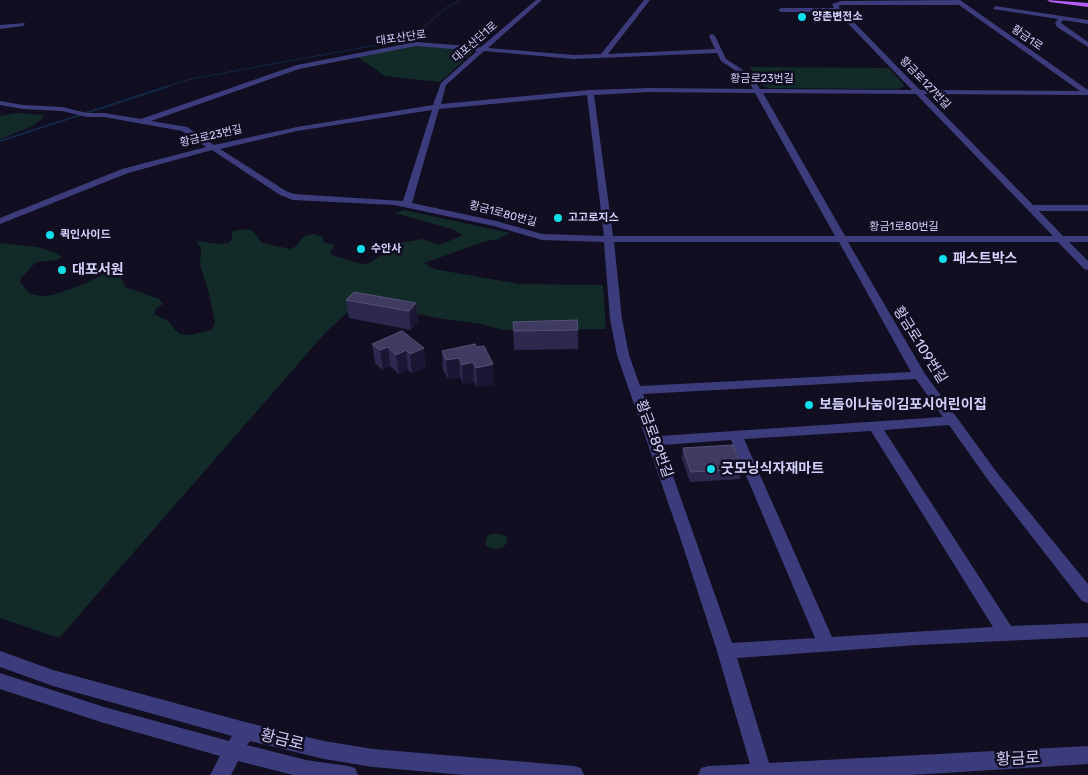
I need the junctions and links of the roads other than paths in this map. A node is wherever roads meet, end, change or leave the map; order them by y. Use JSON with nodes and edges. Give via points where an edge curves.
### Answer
{"nodes":[{"id":1,"x":539,"y":0,"type":"edge"},
{"id":2,"x":1050,"y":0,"type":"edge"},
{"id":3,"x":1061,"y":0,"type":"edge"},
{"id":4,"x":1071,"y":0,"type":"edge"},
{"id":5,"x":1081,"y":0,"type":"edge"},
{"id":6,"x":644,"y":1,"type":"edge"},
{"id":7,"x":958,"y":2,"type":"edge"},
{"id":8,"x":1088,"y":3,"type":"edge"},
{"id":9,"x":995,"y":8,"type":"dead end"},
{"id":10,"x":781,"y":10,"type":"dead end"},
{"id":11,"x":838,"y":10,"type":"junction"},
{"id":12,"x":1062,"y":18,"type":"junction"},
{"id":13,"x":1088,"y":22,"type":"edge"},
{"id":14,"x":23,"y":24,"type":"dead end"},
{"id":15,"x":0,"y":27,"type":"edge"},
{"id":16,"x":712,"y":36,"type":"dead end"},
{"id":17,"x":1088,"y":45,"type":"edge"},
{"id":18,"x":483,"y":49,"type":"junction"},
{"id":19,"x":718,"y":51,"type":"junction"},
{"id":20,"x":603,"y":56,"type":"junction"},
{"id":21,"x":757,"y":91,"type":"junction"},
{"id":22,"x":918,"y":91,"type":"junction"},
{"id":23,"x":590,"y":92,"type":"junction"},
{"id":24,"x":1088,"y":93,"type":"edge"},
{"id":25,"x":0,"y":103,"type":"edge"},
{"id":26,"x":436,"y":106,"type":"junction"},
{"id":27,"x":168,"y":112,"type":"junction"},
{"id":28,"x":141,"y":122,"type":"junction"},
{"id":29,"x":167,"y":126,"type":"junction"},
{"id":30,"x":213,"y":146,"type":"junction"},
{"id":31,"x":407,"y":204,"type":"junction"},
{"id":32,"x":1031,"y":208,"type":"junction"},
{"id":33,"x":1088,"y":208,"type":"edge"},
{"id":34,"x":0,"y":221,"type":"edge"},
{"id":35,"x":610,"y":239,"type":"junction"},
{"id":36,"x":842,"y":239,"type":"junction"},
{"id":37,"x":1061,"y":239,"type":"junction"},
{"id":38,"x":1088,"y":239,"type":"edge"},
{"id":39,"x":1088,"y":267,"type":"edge"},
{"id":40,"x":920,"y":375,"type":"junction"},
{"id":41,"x":637,"y":390,"type":"junction"},
{"id":42,"x":952,"y":421,"type":"junction"},
{"id":43,"x":875,"y":427,"type":"junction"},
{"id":44,"x":736,"y":436,"type":"junction"},
{"id":45,"x":655,"y":441,"type":"junction"},
{"id":46,"x":1088,"y":596,"type":"edge"},
{"id":47,"x":1088,"y":630,"type":"edge"},
{"id":48,"x":1006,"y":633,"type":"junction"},
{"id":49,"x":826,"y":643,"type":"junction"},
{"id":50,"x":726,"y":650,"type":"junction"},
{"id":51,"x":0,"y":659,"type":"edge"},
{"id":52,"x":0,"y":681,"type":"edge"},
{"id":53,"x":245,"y":731,"type":"junction"},
{"id":54,"x":233,"y":751,"type":"junction"},
{"id":55,"x":1088,"y":755,"type":"edge"},
{"id":56,"x":762,"y":774,"type":"edge"},
{"id":57,"x":220,"y":775,"type":"edge"},
{"id":58,"x":348,"y":775,"type":"edge"},
{"id":59,"x":574,"y":775,"type":"edge"},
{"id":60,"x":708,"y":775,"type":"edge"}],
"edges":[{"from":1,"to":18,"type":"street","name":"대포산단1로"},
{"from":2,"to":8,"type":"main road"},
{"from":3,"to":8,"type":"main road"},
{"from":4,"to":8,"type":"main road"},
{"from":5,"to":8,"type":"main road"},
{"from":6,"to":20,"type":"street"},
{"from":7,"to":11,"type":"street","via":[[839,3],[834,5]]},
{"from":7,"to":24,"type":"street","name":"황금1로"},
{"from":9,"to":12,"type":"street"},
{"from":10,"to":11,"type":"street"},
{"from":11,"to":22,"type":"street","name":"황금로127번길"},
{"from":12,"to":13,"type":"street"},
{"from":12,"to":17,"type":"street","via":[[1059,26]]},
{"from":14,"to":15,"type":"street"},
{"from":16,"to":19,"type":"street"},
{"from":18,"to":20,"type":"street","name":"대포산단로","via":[[574,57]]},
{"from":18,"to":26,"type":"street","name":"대포산단1로","via":[[444,82]]},
{"from":18,"to":27,"type":"street","name":"대포산단로","via":[[416,44],[309,64]]},
{"from":19,"to":20,"type":"street","name":"대포산단로"},
{"from":19,"to":21,"type":"street","name":"황금로109번길","via":[[723,60],[748,75]]},
{"from":21,"to":22,"type":"street","name":"황금로23번길"},
{"from":21,"to":23,"type":"street","name":"황금로23번길"},
{"from":21,"to":36,"type":"street","name":"황금로109번길"},
{"from":22,"to":24,"type":"street","name":"황금로23번길"},
{"from":22,"to":32,"type":"street","name":"황금로127번길"},
{"from":23,"to":26,"type":"street","name":"황금로23번길"},
{"from":23,"to":35,"type":"street","name":"황금로89번길"},
{"from":25,"to":28,"type":"street","name":"황금1로80번길"},
{"from":26,"to":30,"type":"street","name":"황금로23번길","via":[[349,119]]},
{"from":26,"to":31,"type":"street"},
{"from":27,"to":28,"type":"street","name":"대포산단로"},
{"from":27,"to":29,"type":"street","via":[[160,120]]},
{"from":28,"to":29,"type":"street","name":"황금1로80번길"},
{"from":29,"to":30,"type":"street","name":"황금1로80번길","via":[[184,129]]},
{"from":30,"to":31,"type":"street","name":"황금1로80번길","via":[[293,197]]},
{"from":30,"to":34,"type":"street","name":"황금로23번길","via":[[125,171]]},
{"from":31,"to":35,"type":"street","name":"황금1로80번길","via":[[542,237]]},
{"from":32,"to":33,"type":"street"},
{"from":32,"to":37,"type":"street","name":"황금로127번길"},
{"from":35,"to":36,"type":"street","name":"황금1로80번길"},
{"from":35,"to":41,"type":"street","name":"황금로89번길","via":[[619,336]]},
{"from":36,"to":37,"type":"street","name":"황금1로80번길"},
{"from":36,"to":40,"type":"street","name":"황금로109번길"},
{"from":37,"to":38,"type":"street","name":"황금1로80번길"},
{"from":37,"to":39,"type":"street","name":"황금로127번길"},
{"from":40,"to":41,"type":"street"},
{"from":40,"to":42,"type":"street","name":"황금로109번길"},
{"from":41,"to":45,"type":"street","name":"황금로89번길"},
{"from":42,"to":43,"type":"street"},
{"from":42,"to":46,"type":"street","name":"황금로109번길"},
{"from":43,"to":44,"type":"street"},
{"from":43,"to":48,"type":"street"},
{"from":44,"to":45,"type":"street"},
{"from":44,"to":49,"type":"street"},
{"from":45,"to":50,"type":"street","name":"황금로89번길"},
{"from":47,"to":48,"type":"street"},
{"from":48,"to":49,"type":"street"},
{"from":49,"to":50,"type":"street"},
{"from":50,"to":56,"type":"street","name":"황금로89번길"},
{"from":51,"to":53,"type":"street","name":"황금로","via":[[54,678]]},
{"from":52,"to":54,"type":"street","name":"황금로","via":[[104,715]]},
{"from":53,"to":54,"type":"street"},
{"from":53,"to":59,"type":"street","name":"황금로","via":[[373,758]]},
{"from":54,"to":57,"type":"street"},
{"from":54,"to":58,"type":"street","name":"황금로","via":[[306,769]]},
{"from":55,"to":56,"type":"street","name":"황금로"},
{"from":56,"to":60,"type":"street","name":"황금로"}]}
